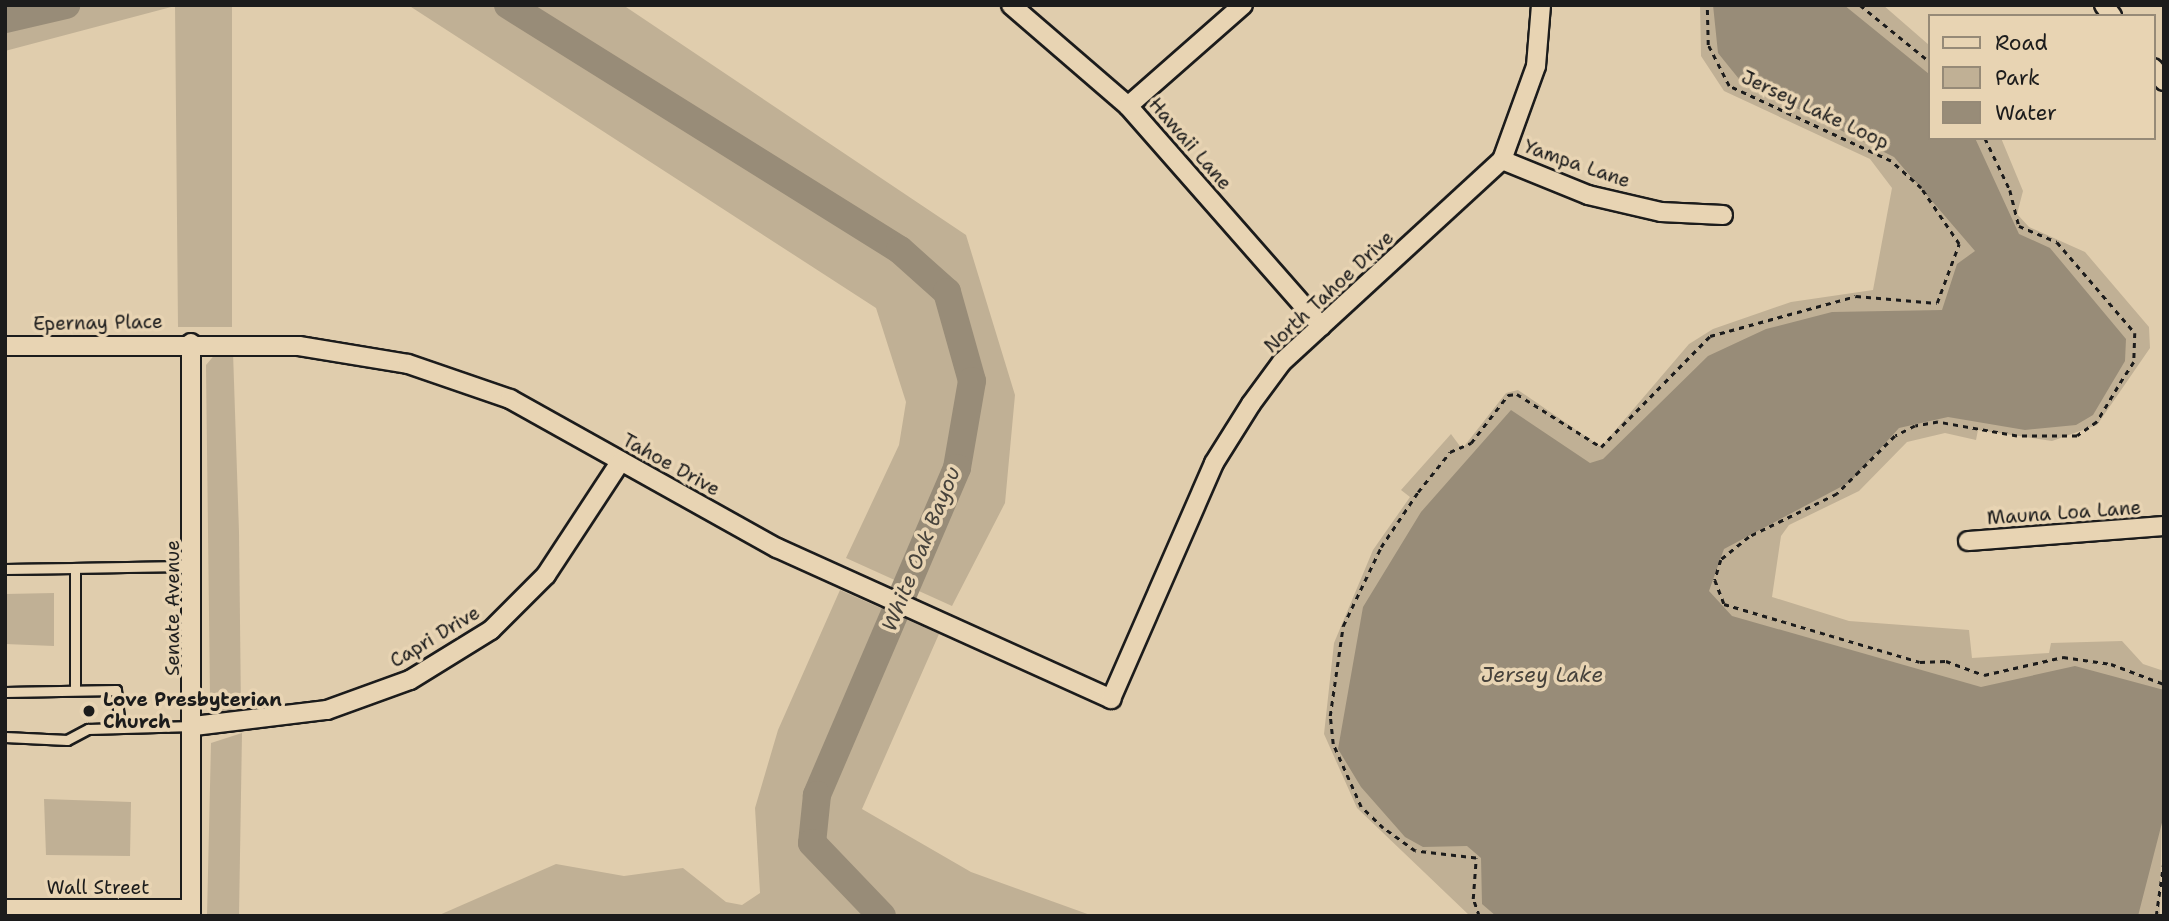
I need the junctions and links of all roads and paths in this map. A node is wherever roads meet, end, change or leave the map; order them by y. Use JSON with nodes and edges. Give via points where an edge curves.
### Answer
{"nodes":[{"id":1,"x":1011,"y":5,"type":"edge"},
{"id":2,"x":1243,"y":5,"type":"edge"},
{"id":3,"x":1541,"y":5,"type":"edge"},
{"id":4,"x":1707,"y":5,"type":"edge"},
{"id":5,"x":1860,"y":5,"type":"edge"},
{"id":6,"x":1927,"y":59,"type":"edge"},
{"id":7,"x":1128,"y":106,"type":"junction"},
{"id":8,"x":1986,"y":140,"type":"edge"},
{"id":9,"x":1502,"y":160,"type":"junction"},
{"id":10,"x":1723,"y":215,"type":"dead end"},
{"id":11,"x":1321,"y":326,"type":"junction"},
{"id":12,"x":191,"y":342,"type":"junction"},
{"id":13,"x":5,"y":346,"type":"edge"},
{"id":14,"x":621,"y":461,"type":"junction"},
{"id":15,"x":2164,"y":526,"type":"edge"},
{"id":16,"x":1968,"y":541,"type":"dead end"},
{"id":17,"x":194,"y":566,"type":"junction"},
{"id":18,"x":75,"y":568,"type":"junction"},
{"id":19,"x":5,"y":569,"type":"edge"},
{"id":20,"x":2164,"y":684,"type":"edge"},
{"id":21,"x":75,"y":686,"type":"junction"},
{"id":22,"x":5,"y":692,"type":"edge"},
{"id":23,"x":1111,"y":699,"type":"joint"},
{"id":24,"x":120,"y":726,"type":"junction"},
{"id":25,"x":194,"y":726,"type":"junction"},
{"id":26,"x":5,"y":737,"type":"edge"},
{"id":27,"x":2164,"y":859,"type":"edge"},
{"id":28,"x":5,"y":909,"type":"edge"},
{"id":29,"x":191,"y":912,"type":"edge"},
{"id":30,"x":1479,"y":916,"type":"edge"},
{"id":31,"x":2156,"y":916,"type":"edge"}],
"edges":[{"from":1,"to":7,"type":"street","name":"Hawaii Lane"},
{"from":2,"to":7,"type":"street"},
{"from":3,"to":9,"type":"street","name":"North Tahoe Drive","via":[[1536,66]]},
{"from":4,"to":30,"type":"path","name":"Jersey Lake Loop","via":[[1708,45],[1729,86],[1891,161],[1921,188],[1959,244],[1937,303],[1856,296],[1710,336],[1601,447],[1517,394],[1508,395],[1471,443],[1450,452],[1418,492],[1381,547],[1343,626],[1330,716],[1333,744],[1361,807],[1383,828],[1415,851],[1476,858],[1473,899]]},
{"from":5,"to":6,"type":"path"},
{"from":7,"to":11,"type":"street","name":"Hawaii Lane"},
{"from":8,"to":20,"type":"path","via":[[2010,190],[2019,226],[2057,242],[2135,333],[2134,362],[2097,422],[2077,436],[2017,436],[1938,422],[1895,436],[1843,489],[1749,537],[1721,560],[1715,580],[1724,604],[1761,619],[1920,662],[1946,661],[1984,676],[2063,657],[2111,664]]},
{"from":9,"to":10,"type":"street","name":"Yampa Lane","via":[[1600,198],[1661,212]]},
{"from":9,"to":11,"type":"street","name":"North Tahoe Drive"},
{"from":11,"to":23,"type":"street","name":"North Tahoe Drive","via":[[1282,362],[1214,463]]},
{"from":12,"to":13,"type":"street","name":"Epernay Place"},
{"from":12,"to":14,"type":"street","name":"Tahoe Drive","via":[[299,346],[408,364],[510,399]]},
{"from":12,"to":17,"type":"street","name":"Senate Avenue"},
{"from":14,"to":23,"type":"street","name":"Tahoe Drive","via":[[854,585]]},
{"from":14,"to":25,"type":"street","name":"Capri Drive","via":[[547,575],[491,630],[410,680],[327,710],[254,724]]},
{"from":15,"to":16,"type":"street","name":"Mauna Loa Lane"},
{"from":17,"to":18,"type":"lane"},
{"from":17,"to":25,"type":"street","name":"Senate Avenue"},
{"from":18,"to":19,"type":"lane"},
{"from":18,"to":21,"type":"lane"},
{"from":21,"to":22,"type":"lane"},
{"from":21,"to":24,"type":"lane","via":[[116,690]]},
{"from":24,"to":25,"type":"lane"},
{"from":24,"to":26,"type":"lane","via":[[88,729],[67,740]]},
{"from":25,"to":29,"type":"street","name":"Senate Avenue"},
{"from":27,"to":31,"type":"path"},
{"from":28,"to":29,"type":"street","name":"Wall Street"}]}
